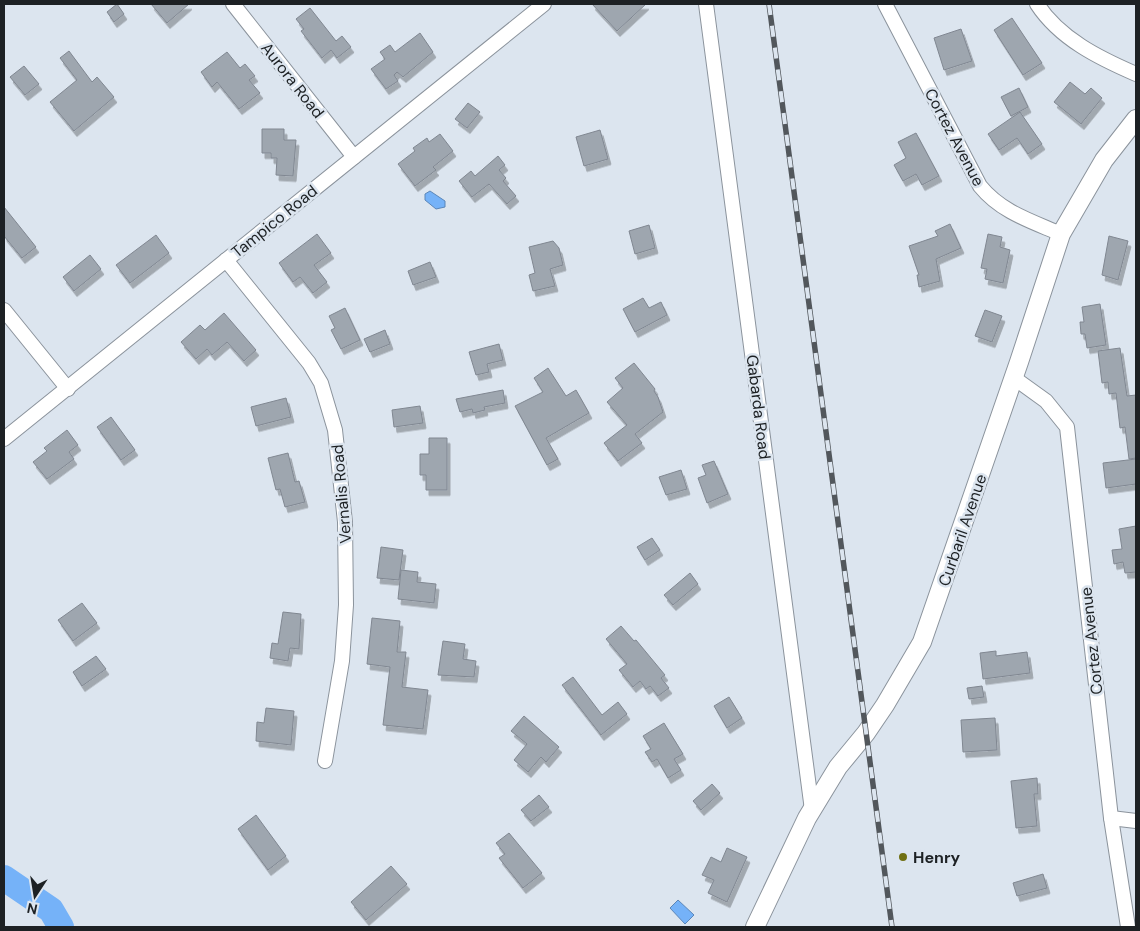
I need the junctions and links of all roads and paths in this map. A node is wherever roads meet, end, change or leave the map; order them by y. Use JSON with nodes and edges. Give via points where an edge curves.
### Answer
{"nodes":[{"id":1,"x":233,"y":4,"type":"edge"},
{"id":2,"x":544,"y":4,"type":"edge"},
{"id":3,"x":706,"y":4,"type":"edge"},
{"id":4,"x":885,"y":4,"type":"edge"},
{"id":5,"x":1037,"y":4,"type":"edge"},
{"id":6,"x":1136,"y":74,"type":"edge"},
{"id":7,"x":1136,"y":119,"type":"edge"},
{"id":8,"x":354,"y":157,"type":"junction"},
{"id":9,"x":1061,"y":234,"type":"junction"},
{"id":10,"x":226,"y":260,"type":"junction"},
{"id":11,"x":4,"y":310,"type":"edge"},
{"id":12,"x":1014,"y":378,"type":"junction"},
{"id":13,"x":68,"y":389,"type":"junction"},
{"id":14,"x":4,"y":440,"type":"edge"},
{"id":15,"x":325,"y":761,"type":"dead end"},
{"id":16,"x":812,"y":810,"type":"junction"},
{"id":17,"x":1111,"y":818,"type":"junction"},
{"id":18,"x":1136,"y":821,"type":"edge"},
{"id":19,"x":755,"y":927,"type":"edge"},
{"id":20,"x":1128,"y":927,"type":"edge"}],
"edges":[{"from":1,"to":8,"type":"street","name":"Aurora Road"},
{"from":2,"to":8,"type":"street","name":"Tampico Road"},
{"from":3,"to":16,"type":"street","name":"Gabarda Road"},
{"from":4,"to":9,"type":"street","name":"Cortez Avenue","via":[[980,186],[1009,212]]},
{"from":5,"to":6,"type":"street","via":[[1066,35],[1089,52]]},
{"from":7,"to":9,"type":"street","name":"Curbaril Avenue","via":[[1104,160]]},
{"from":8,"to":10,"type":"street","name":"Tampico Road"},
{"from":9,"to":12,"type":"street","name":"Curbaril Avenue"},
{"from":10,"to":13,"type":"street","name":"Tampico Road"},
{"from":10,"to":15,"type":"street","name":"Vernalis Road","via":[[309,364],[321,383],[336,430],[345,522],[346,604],[342,661]]},
{"from":11,"to":13,"type":"street"},
{"from":12,"to":16,"type":"street","name":"Curbaril Avenue","via":[[922,642],[885,705],[838,768]]},
{"from":12,"to":17,"type":"street","name":"Cortez Avenue","via":[[1046,401],[1067,427]]},
{"from":13,"to":14,"type":"street","name":"Tampico Road"},
{"from":16,"to":19,"type":"street","name":"Curbaril Avenue"},
{"from":17,"to":18,"type":"street"},
{"from":17,"to":20,"type":"street","name":"Cortez Avenue"}]}
